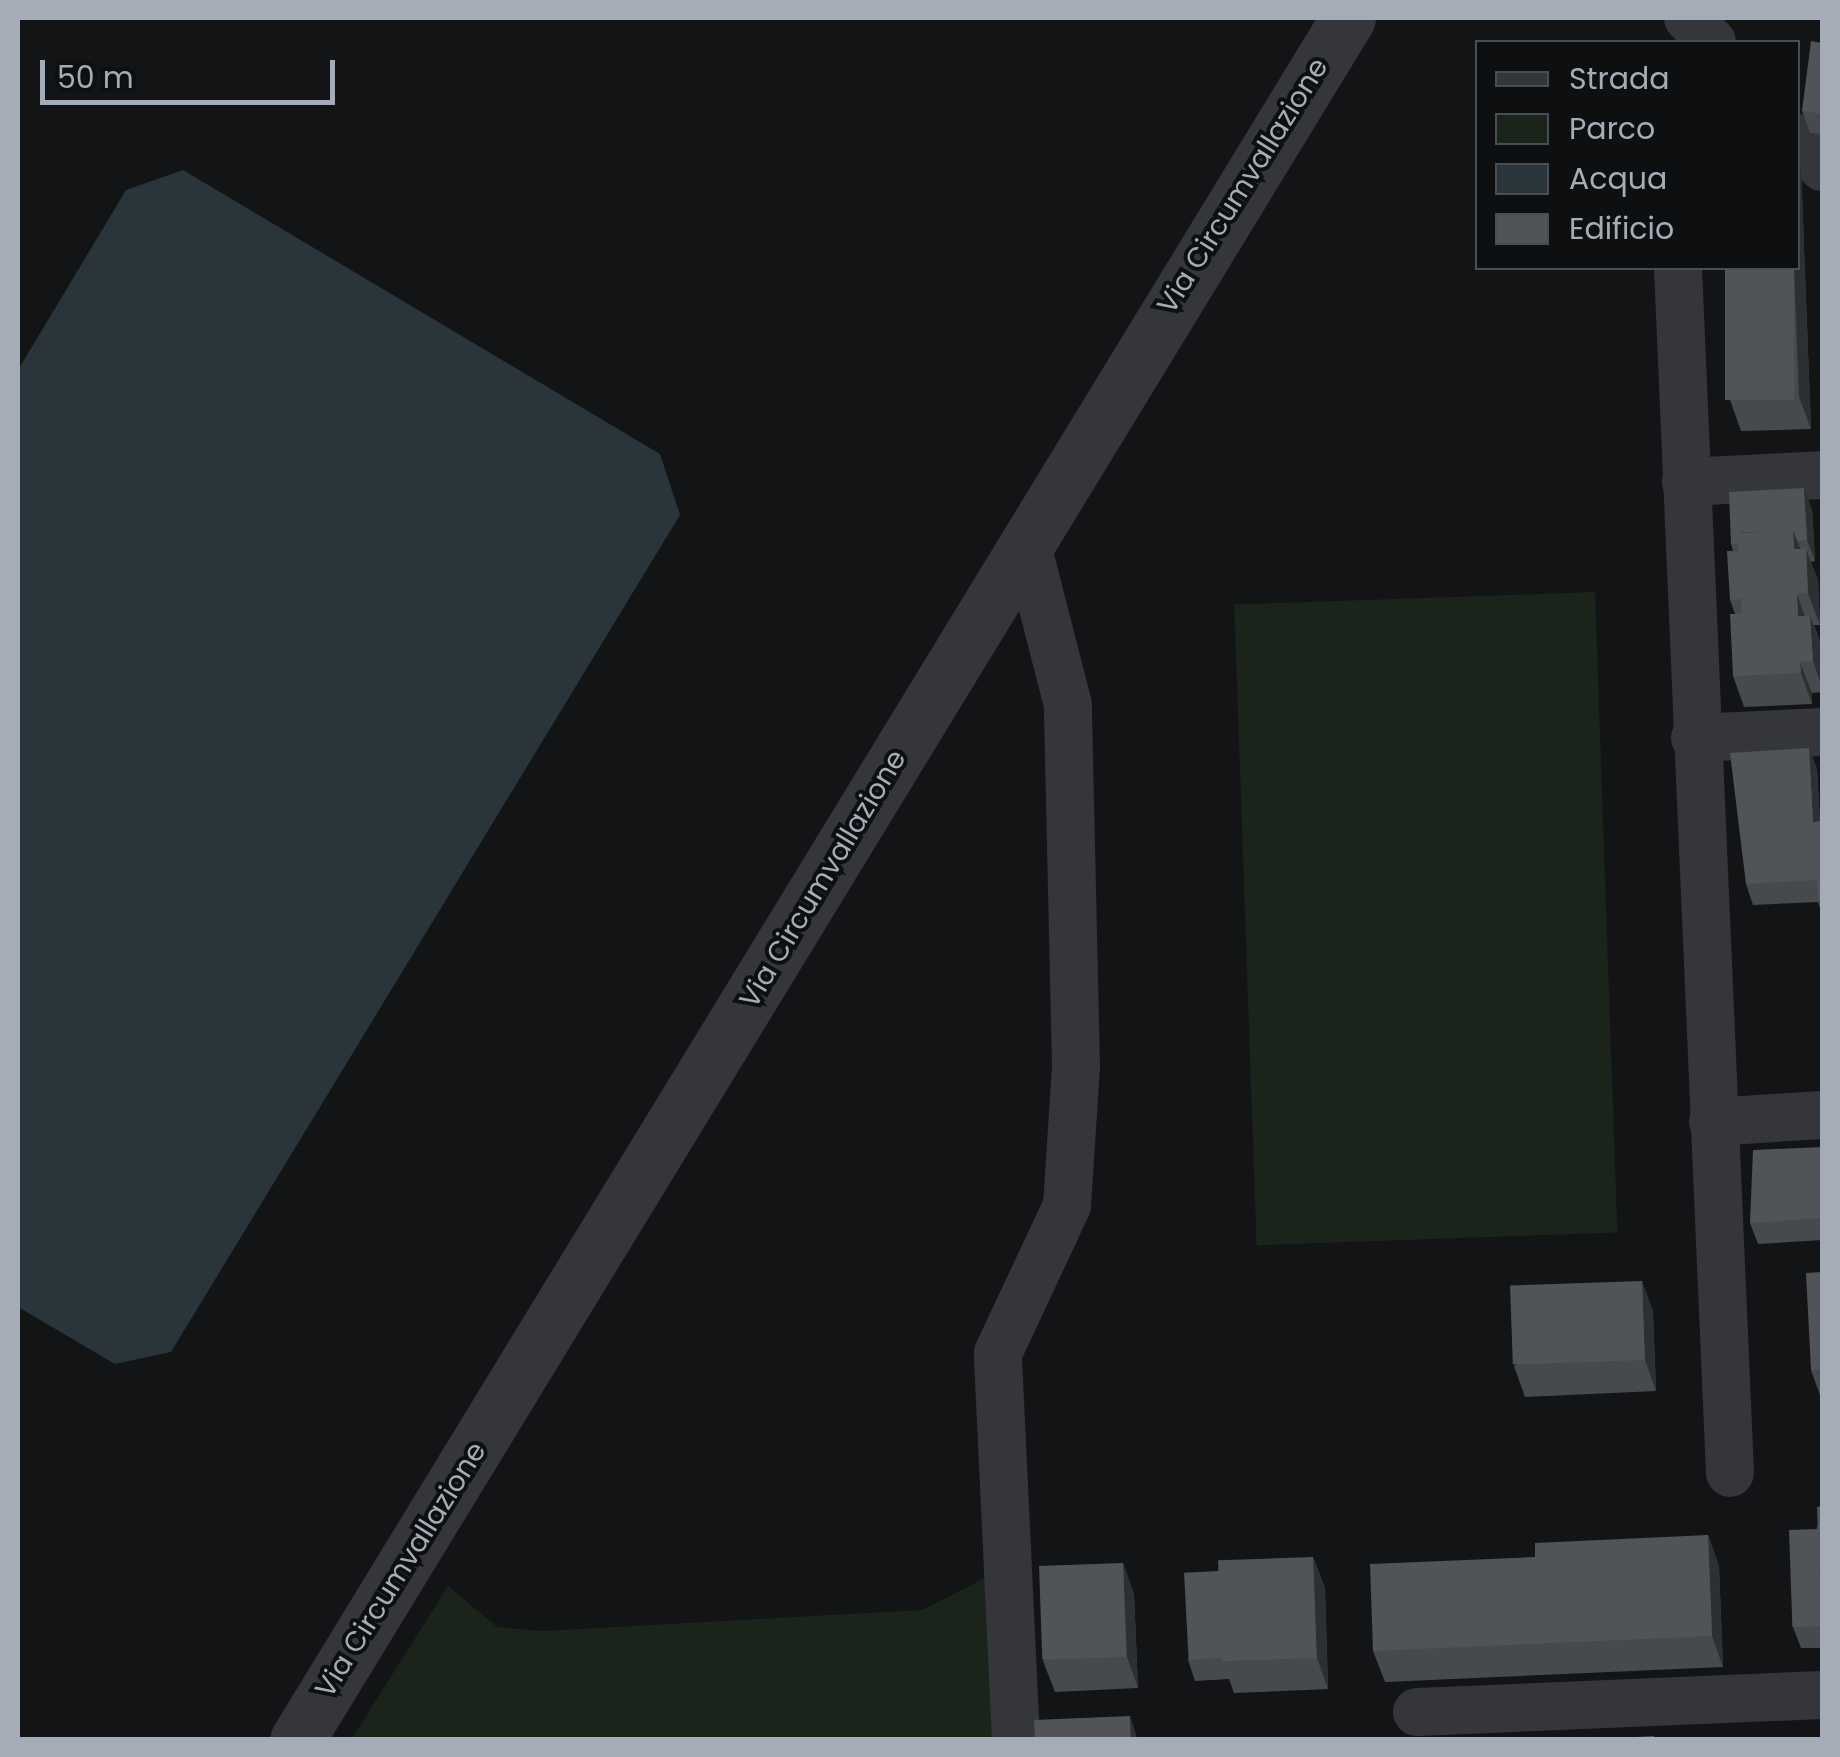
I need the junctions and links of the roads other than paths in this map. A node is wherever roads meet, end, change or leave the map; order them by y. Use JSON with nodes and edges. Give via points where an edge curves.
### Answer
{"nodes":[{"id":1,"x":1348,"y":18,"type":"edge"},
{"id":2,"x":1688,"y":18,"type":"edge"},
{"id":3,"x":1710,"y":40,"type":"edge"},
{"id":4,"x":1800,"y":140,"type":"edge"},
{"id":5,"x":1822,"y":167,"type":"edge"},
{"id":6,"x":1678,"y":270,"type":"edge"},
{"id":7,"x":1822,"y":474,"type":"edge"},
{"id":8,"x":1686,"y":482,"type":"junction"},
{"id":9,"x":1026,"y":541,"type":"junction"},
{"id":10,"x":1822,"y":732,"type":"edge"},
{"id":11,"x":1695,"y":738,"type":"junction"},
{"id":12,"x":1822,"y":1114,"type":"edge"},
{"id":13,"x":1713,"y":1122,"type":"junction"},
{"id":14,"x":1730,"y":1473,"type":"dead end"},
{"id":15,"x":1822,"y":1695,"type":"edge"},
{"id":16,"x":1417,"y":1712,"type":"dead end"},
{"id":17,"x":297,"y":1740,"type":"edge"},
{"id":18,"x":1016,"y":1740,"type":"edge"}],
"edges":[{"from":1,"to":9,"type":"street","name":"Via Circumvallazione"},
{"from":2,"to":3,"type":"street"},
{"from":4,"to":5,"type":"street"},
{"from":6,"to":8,"type":"street"},
{"from":7,"to":8,"type":"street"},
{"from":8,"to":11,"type":"street"},
{"from":9,"to":17,"type":"street","name":"Via Circumvallazione"},
{"from":9,"to":18,"type":"street","via":[[1068,705],[1076,1066],[1067,1206],[998,1353]]},
{"from":10,"to":11,"type":"street"},
{"from":11,"to":13,"type":"street"},
{"from":12,"to":13,"type":"street"},
{"from":13,"to":14,"type":"street"},
{"from":15,"to":16,"type":"street"}]}
